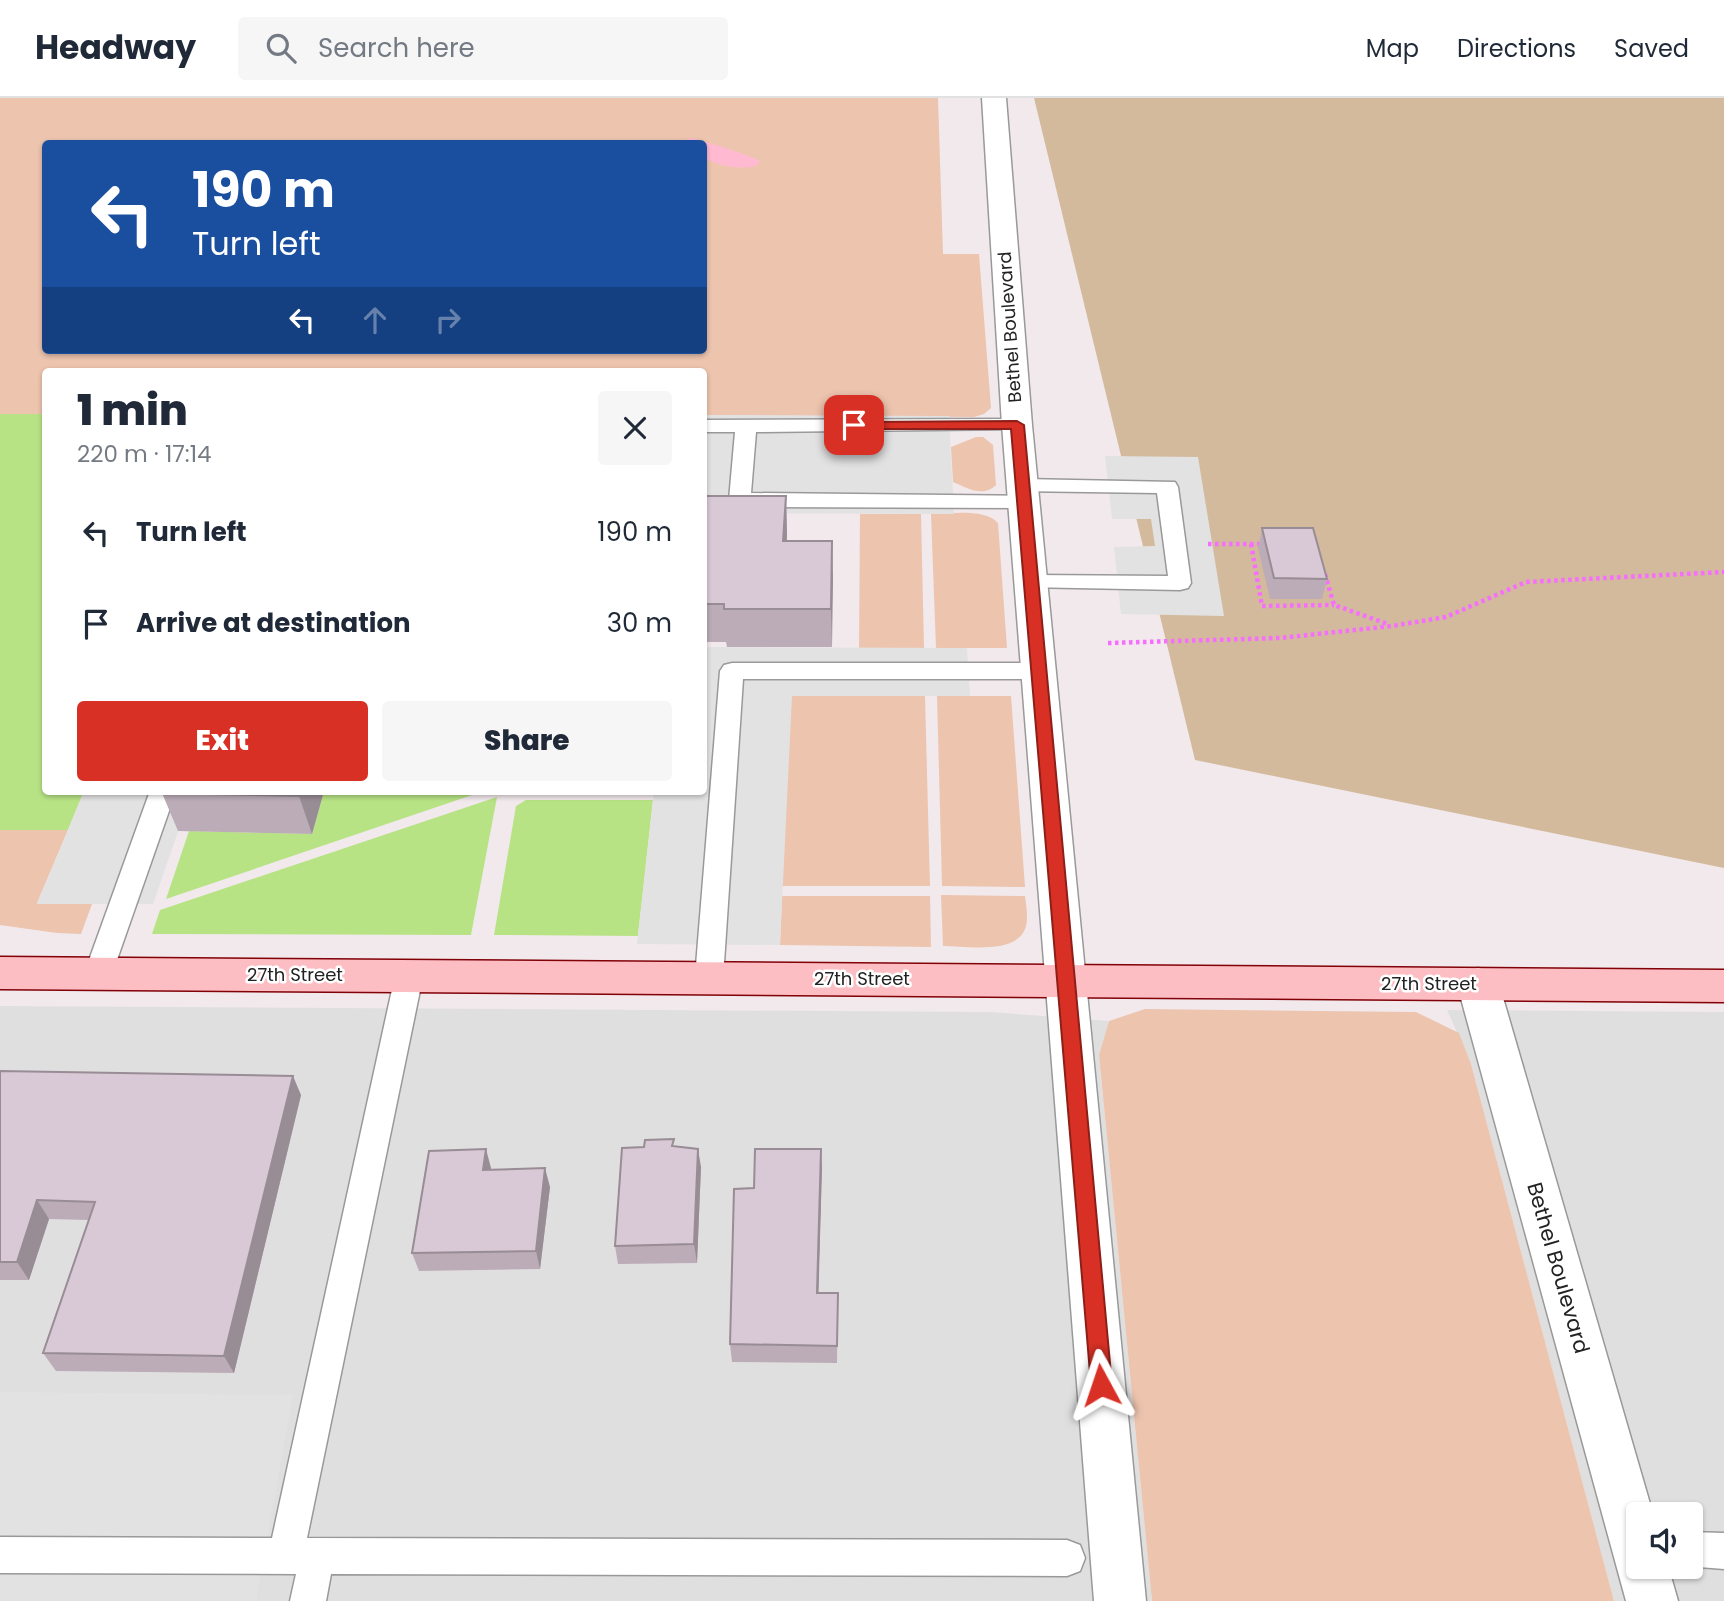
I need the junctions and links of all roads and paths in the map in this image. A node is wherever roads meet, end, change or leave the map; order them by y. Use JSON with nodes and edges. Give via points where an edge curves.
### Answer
{"nodes":[{"id":1,"x":994,"y":98,"type":"edge"},
{"id":2,"x":746,"y":425,"type":"junction"},
{"id":3,"x":1017,"y":425,"type":"junction"},
{"id":4,"x":707,"y":426,"type":"edge"},
{"id":5,"x":1024,"y":494,"type":"junction"},
{"id":6,"x":1251,"y":544,"type":"junction"},
{"id":7,"x":1264,"y":544,"type":"edge"},
{"id":8,"x":1175,"y":545,"type":"junction"},
{"id":9,"x":1324,"y":568,"type":"edge"},
{"id":10,"x":1724,"y":572,"type":"edge"},
{"id":11,"x":1032,"y":582,"type":"junction"},
{"id":12,"x":1334,"y":605,"type":"junction"},
{"id":13,"x":1392,"y":626,"type":"junction"},
{"id":14,"x":1108,"y":643,"type":"dead end"},
{"id":15,"x":1039,"y":671,"type":"junction"},
{"id":16,"x":162,"y":795,"type":"edge"},
{"id":17,"x":0,"y":973,"type":"edge"},
{"id":18,"x":98,"y":974,"type":"junction"},
{"id":19,"x":409,"y":976,"type":"junction"},
{"id":20,"x":709,"y":978,"type":"junction"},
{"id":21,"x":1066,"y":981,"type":"junction"},
{"id":22,"x":1479,"y":984,"type":"junction"},
{"id":23,"x":1724,"y":986,"type":"edge"},
{"id":24,"x":1626,"y":1507,"type":"edge"},
{"id":25,"x":1703,"y":1550,"type":"edge"},
{"id":26,"x":1724,"y":1551,"type":"edge"},
{"id":27,"x":0,"y":1555,"type":"edge"},
{"id":28,"x":302,"y":1556,"type":"junction"},
{"id":29,"x":1067,"y":1558,"type":"dead end"},
{"id":30,"x":1646,"y":1579,"type":"edge"},
{"id":31,"x":308,"y":1601,"type":"edge"},
{"id":32,"x":1120,"y":1601,"type":"edge"},
{"id":33,"x":1652,"y":1601,"type":"edge"}],
"edges":[{"from":1,"to":3,"type":"street","name":"Bethel Boulevard"},
{"from":2,"to":3,"type":"lane"},
{"from":2,"to":4,"type":"lane"},
{"from":2,"to":5,"type":"lane","via":[[740,500]]},
{"from":3,"to":5,"type":"street","name":"Bethel Boulevard"},
{"from":5,"to":8,"type":"lane","via":[[1167,487]]},
{"from":5,"to":11,"type":"street","name":"Bethel Boulevard"},
{"from":6,"to":7,"type":"path"},
{"from":6,"to":8,"type":"path"},
{"from":6,"to":12,"type":"path","via":[[1262,606]]},
{"from":8,"to":11,"type":"lane","via":[[1180,583]]},
{"from":9,"to":12,"type":"path"},
{"from":10,"to":13,"type":"path","via":[[1526,582],[1446,617]]},
{"from":11,"to":15,"type":"street","name":"Bethel Boulevard"},
{"from":12,"to":13,"type":"path"},
{"from":13,"to":14,"type":"path","via":[[1280,638]]},
{"from":15,"to":20,"type":"lane","via":[[732,671]]},
{"from":15,"to":21,"type":"street","name":"Bethel Boulevard"},
{"from":16,"to":18,"type":"lane"},
{"from":17,"to":18,"type":"street","name":"27th Street"},
{"from":18,"to":19,"type":"street","name":"27th Street"},
{"from":19,"to":20,"type":"street","name":"27th Street"},
{"from":19,"to":28,"type":"lane"},
{"from":20,"to":21,"type":"street","name":"27th Street"},
{"from":21,"to":22,"type":"street","name":"27th Street"},
{"from":21,"to":32,"type":"street","name":"Bethel Boulevard"},
{"from":22,"to":23,"type":"street","name":"27th Street"},
{"from":22,"to":24,"type":"street","name":"Bethel Boulevard"},
{"from":25,"to":26,"type":"lane"},
{"from":27,"to":28,"type":"lane"},
{"from":28,"to":29,"type":"lane"},
{"from":28,"to":31,"type":"lane"},
{"from":30,"to":33,"type":"street"}]}
